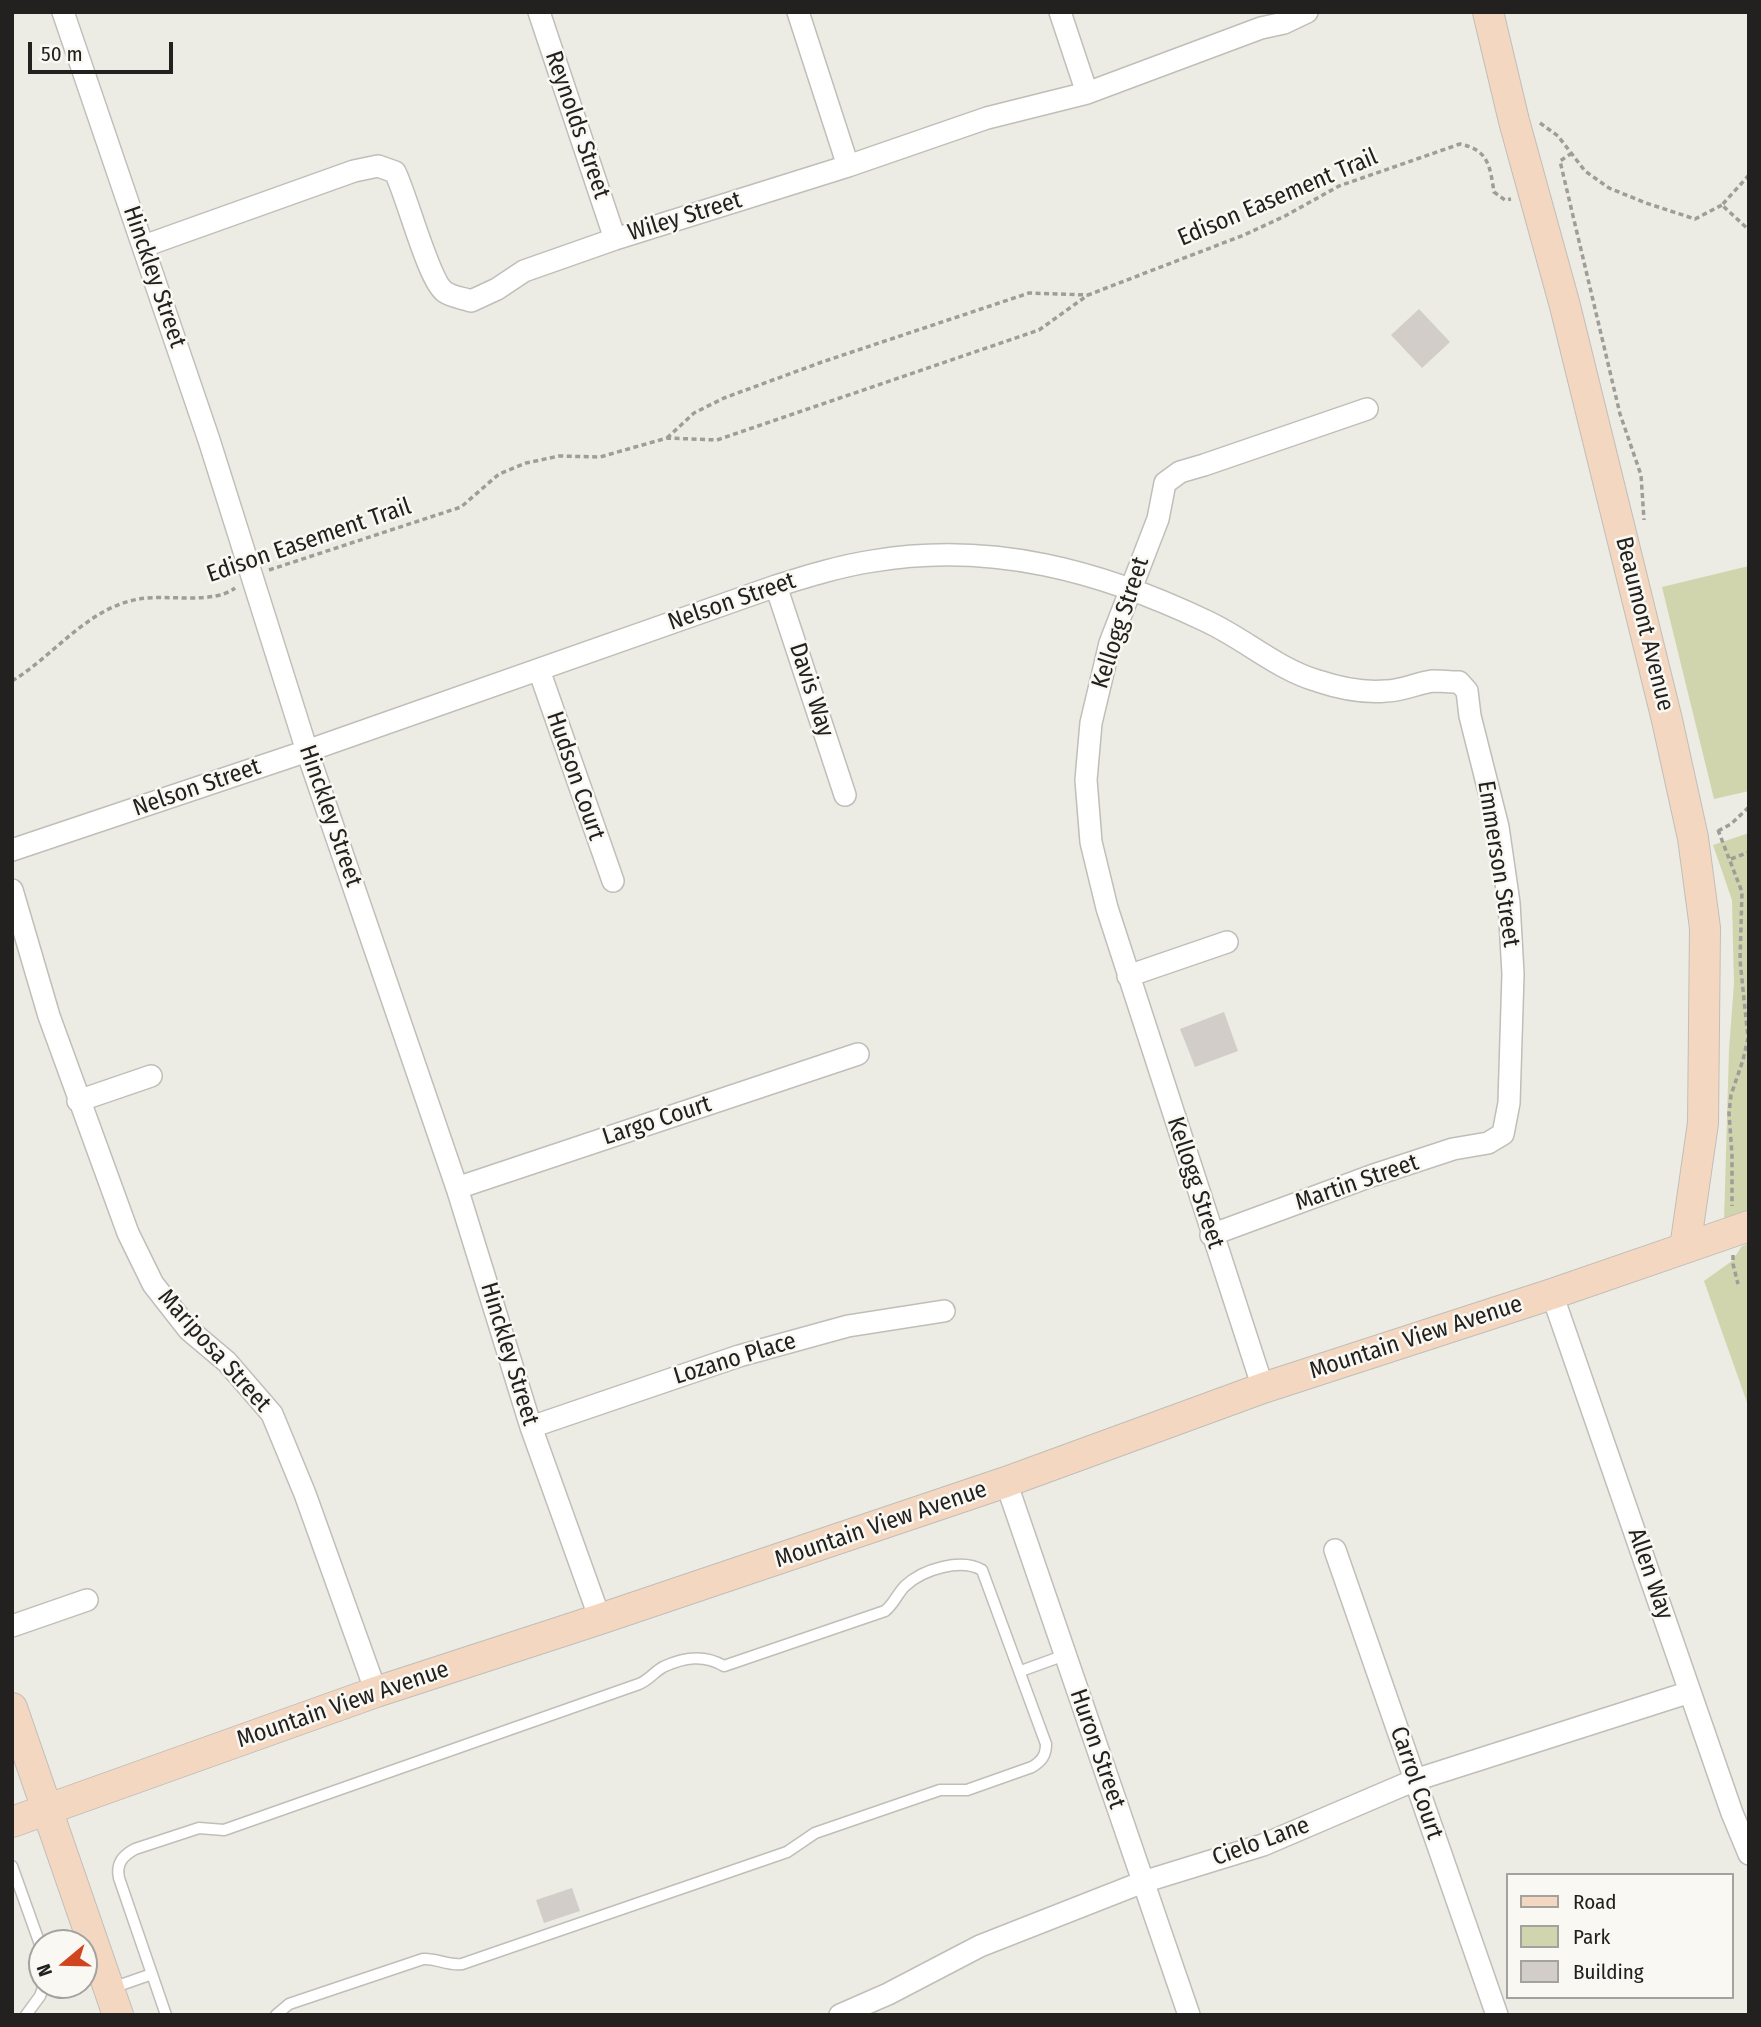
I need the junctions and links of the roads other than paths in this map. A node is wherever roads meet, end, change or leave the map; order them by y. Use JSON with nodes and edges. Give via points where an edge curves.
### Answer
{"nodes":[{"id":1,"x":63,"y":12,"type":"edge"},
{"id":2,"x":539,"y":12,"type":"edge"},
{"id":3,"x":798,"y":12,"type":"edge"},
{"id":4,"x":1060,"y":12,"type":"edge"},
{"id":5,"x":1307,"y":12,"type":"edge"},
{"id":6,"x":1488,"y":12,"type":"edge"},
{"id":7,"x":1087,"y":93,"type":"junction"},
{"id":8,"x":848,"y":166,"type":"junction"},
{"id":9,"x":615,"y":239,"type":"junction"},
{"id":10,"x":144,"y":246,"type":"junction"},
{"id":11,"x":1367,"y":409,"type":"dead end"},
{"id":12,"x":776,"y":586,"type":"junction"},
{"id":13,"x":1131,"y":588,"type":"junction"},
{"id":14,"x":539,"y":670,"type":"junction"},
{"id":15,"x":1459,"y":682,"type":"joint"},
{"id":16,"x":307,"y":751,"type":"junction"},
{"id":17,"x":845,"y":795,"type":"dead end"},
{"id":18,"x":12,"y":850,"type":"edge"},
{"id":19,"x":613,"y":881,"type":"dead end"},
{"id":20,"x":12,"y":890,"type":"edge"},
{"id":21,"x":1227,"y":942,"type":"dead end"},
{"id":22,"x":1128,"y":976,"type":"junction"},
{"id":23,"x":858,"y":1054,"type":"dead end"},
{"id":24,"x":151,"y":1076,"type":"dead end"},
{"id":25,"x":78,"y":1101,"type":"junction"},
{"id":26,"x":1503,"y":1134,"type":"joint"},
{"id":27,"x":457,"y":1188,"type":"junction"},
{"id":28,"x":1211,"y":1235,"type":"junction"},
{"id":29,"x":1741,"y":1237,"type":"edge"},
{"id":30,"x":1685,"y":1248,"type":"junction"},
{"id":31,"x":1552,"y":1294,"type":"junction"},
{"id":32,"x":944,"y":1311,"type":"dead end"},
{"id":33,"x":1263,"y":1388,"type":"junction"},
{"id":34,"x":531,"y":1427,"type":"junction"},
{"id":35,"x":1006,"y":1482,"type":"junction"},
{"id":36,"x":1335,"y":1550,"type":"dead end"},
{"id":37,"x":87,"y":1600,"type":"dead end"},
{"id":38,"x":600,"y":1619,"type":"junction"},
{"id":39,"x":12,"y":1626,"type":"edge"},
{"id":40,"x":1065,"y":1656,"type":"junction"},
{"id":41,"x":1021,"y":1671,"type":"junction"},
{"id":42,"x":376,"y":1692,"type":"junction"},
{"id":43,"x":1690,"y":1692,"type":"junction"},
{"id":44,"x":12,"y":1708,"type":"edge"},
{"id":45,"x":1415,"y":1780,"type":"junction"},
{"id":46,"x":48,"y":1810,"type":"junction"},
{"id":47,"x":12,"y":1822,"type":"edge"},
{"id":48,"x":1749,"y":1854,"type":"edge"},
{"id":49,"x":12,"y":1866,"type":"edge"},
{"id":50,"x":1143,"y":1882,"type":"junction"},
{"id":51,"x":34,"y":1929,"type":"edge"},
{"id":52,"x":152,"y":1974,"type":"junction"},
{"id":53,"x":38,"y":1999,"type":"edge"},
{"id":54,"x":114,"y":2002,"type":"edge"},
{"id":55,"x":26,"y":2015,"type":"edge"},
{"id":56,"x":166,"y":2015,"type":"edge"},
{"id":57,"x":276,"y":2015,"type":"edge"},
{"id":58,"x":840,"y":2015,"type":"edge"},
{"id":59,"x":1189,"y":2015,"type":"edge"},
{"id":60,"x":1497,"y":2015,"type":"edge"}],
"edges":[{"from":1,"to":10,"type":"street","name":"Hinckley Street"},
{"from":2,"to":9,"type":"street","name":"Reynolds Street"},
{"from":3,"to":8,"type":"street"},
{"from":4,"to":7,"type":"street"},
{"from":5,"to":7,"type":"street","name":"Wiley Street"},
{"from":6,"to":30,"type":"street","name":"Beaumont Avenue","via":[[1569,319],[1693,838],[1705,928],[1703,1123]]},
{"from":7,"to":8,"type":"street","name":"Wiley Street","via":[[987,118]]},
{"from":8,"to":9,"type":"street","name":"Wiley Street"},
{"from":9,"to":10,"type":"street","name":"Wiley Street","via":[[524,271],[471,301],[444,292],[429,270],[395,172],[378,166]]},
{"from":10,"to":16,"type":"street","name":"Hinckley Street"},
{"from":11,"to":13,"type":"street","name":"Kellogg Street","via":[[1180,471],[1165,483],[1158,519]]},
{"from":12,"to":13,"type":"street","name":"Nelson Street","via":[[875,561],[948,555],[1009,558],[1069,569]]},
{"from":12,"to":14,"type":"street","name":"Nelson Street"},
{"from":12,"to":17,"type":"street","name":"Davis Way"},
{"from":13,"to":15,"type":"street","name":"Nelson Street","via":[[1318,681],[1386,691],[1432,681]]},
{"from":13,"to":22,"type":"street","name":"Kellogg Street","via":[[1097,695],[1086,780],[1091,842]]},
{"from":14,"to":16,"type":"street","name":"Nelson Street"},
{"from":14,"to":19,"type":"street","name":"Hudson Court"},
{"from":15,"to":26,"type":"street","name":"Emmerson Street","via":[[1467,691],[1498,827],[1509,903],[1513,974],[1509,1103]]},
{"from":16,"to":18,"type":"street","name":"Nelson Street"},
{"from":16,"to":27,"type":"street","name":"Hinckley Street"},
{"from":20,"to":25,"type":"street","name":"Mariposa Street"},
{"from":21,"to":22,"type":"street"},
{"from":22,"to":28,"type":"street","name":"Kellogg Street"},
{"from":23,"to":27,"type":"street","name":"Largo Court"},
{"from":24,"to":25,"type":"street"},
{"from":25,"to":42,"type":"street","name":"Mariposa Street","via":[[128,1233],[153,1284],[189,1330],[227,1362],[272,1414]]},
{"from":26,"to":28,"type":"street","name":"Martin Street","via":[[1488,1143],[1453,1149],[1371,1176]]},
{"from":27,"to":34,"type":"street","name":"Hinckley Street"},
{"from":28,"to":33,"type":"street","name":"Kellogg Street"},
{"from":29,"to":30,"type":"street","name":"Mountain View Avenue"},
{"from":30,"to":31,"type":"street","name":"Mountain View Avenue"},
{"from":31,"to":33,"type":"street","name":"Mountain View Avenue"},
{"from":31,"to":43,"type":"street","name":"Allen Way"},
{"from":32,"to":34,"type":"street","name":"Lozano Place","via":[[848,1326],[739,1356]]},
{"from":33,"to":35,"type":"street","name":"Mountain View Avenue"},
{"from":34,"to":38,"type":"street","name":"Hinckley Street"},
{"from":35,"to":38,"type":"street","name":"Mountain View Avenue"},
{"from":35,"to":40,"type":"street","name":"Huron Street"},
{"from":36,"to":45,"type":"street","name":"Carrol Court"},
{"from":37,"to":39,"type":"street"},
{"from":38,"to":42,"type":"street","name":"Mountain View Avenue"},
{"from":40,"to":41,"type":"lane"},
{"from":40,"to":50,"type":"street","name":"Huron Street"},
{"from":41,"to":52,"type":"lane","via":[[982,1570],[961,1564],[906,1584],[892,1605],[873,1616],[724,1667],[714,1660],[689,1658],[662,1668],[639,1684],[224,1829],[199,1828],[135,1849],[126,1854],[117,1871]]},
{"from":41,"to":57,"type":"lane","via":[[1046,1744],[1041,1762],[1032,1767],[967,1790],[940,1790],[815,1833],[787,1852],[462,1964],[423,1959],[289,2004]]},
{"from":42,"to":46,"type":"street","name":"Mountain View Avenue"},
{"from":43,"to":45,"type":"street","name":"Cielo Lane"},
{"from":43,"to":48,"type":"street","name":"Allen Way"},
{"from":44,"to":46,"type":"street"},
{"from":45,"to":50,"type":"street","name":"Cielo Lane","via":[[1263,1845]]},
{"from":45,"to":60,"type":"street","name":"Carrol Court"},
{"from":46,"to":47,"type":"street","name":"Mountain View Avenue"},
{"from":46,"to":54,"type":"street"},
{"from":49,"to":51,"type":"lane"},
{"from":50,"to":58,"type":"street","name":"Cielo Lane","via":[[980,1947]]},
{"from":50,"to":59,"type":"street","name":"Huron Street"},
{"from":52,"to":54,"type":"lane"},
{"from":52,"to":56,"type":"lane"},
{"from":53,"to":55,"type":"lane"}]}
